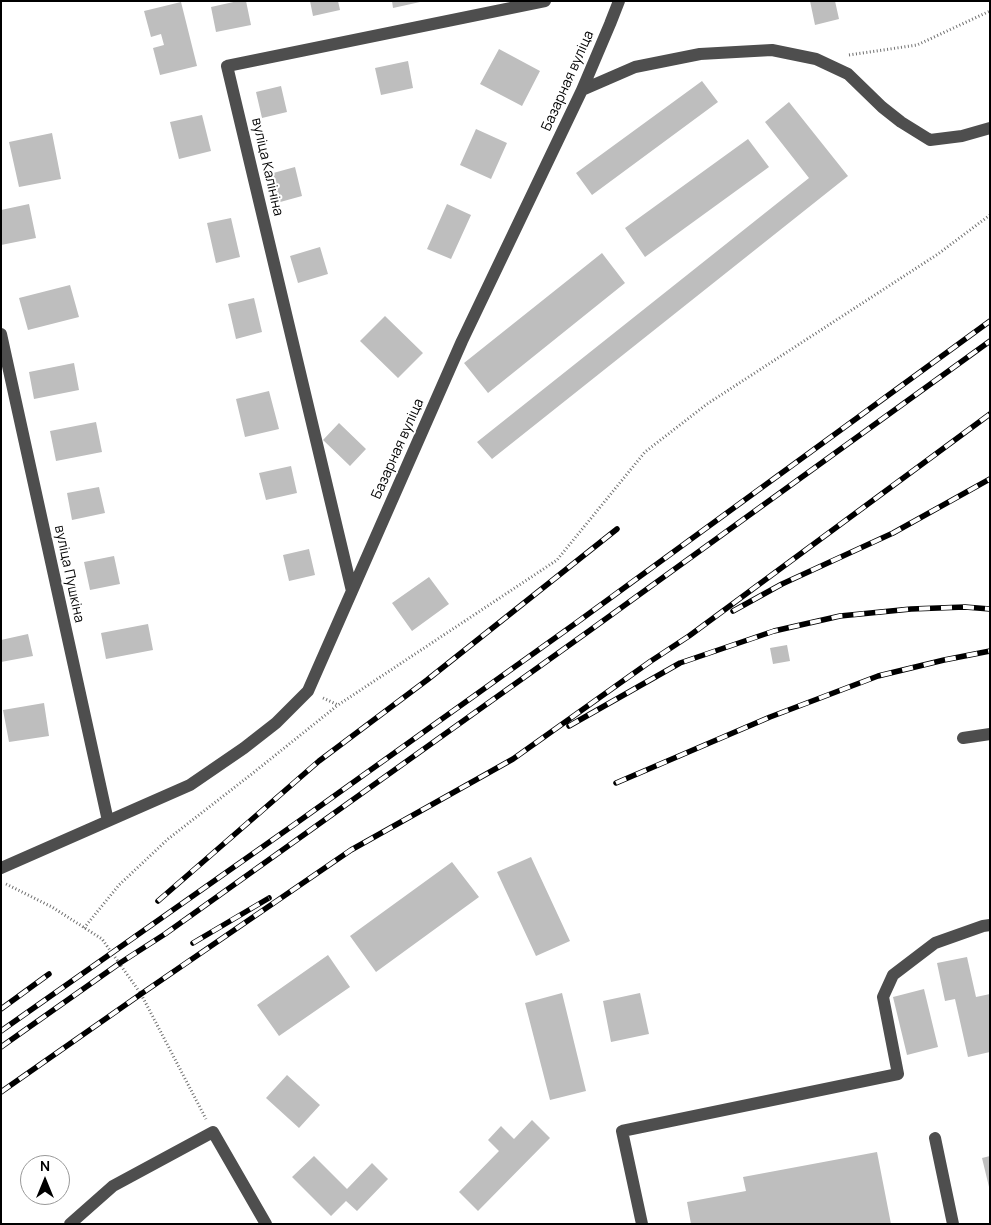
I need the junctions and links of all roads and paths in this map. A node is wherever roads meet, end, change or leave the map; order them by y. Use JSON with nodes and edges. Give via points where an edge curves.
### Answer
{"nodes":[{"id":1,"x":545,"y":1,"type":"edge"},
{"id":2,"x":618,"y":1,"type":"edge"},
{"id":3,"x":990,"y":11,"type":"edge"},
{"id":4,"x":816,"y":59,"type":"junction"},
{"id":5,"x":582,"y":90,"type":"junction"},
{"id":6,"x":990,"y":128,"type":"edge"},
{"id":7,"x":990,"y":215,"type":"edge"},
{"id":8,"x":1,"y":334,"type":"edge"},
{"id":9,"x":352,"y":591,"type":"junction"},
{"id":10,"x":308,"y":691,"type":"junction"},
{"id":11,"x":338,"y":705,"type":"junction"},
{"id":12,"x":990,"y":734,"type":"edge"},
{"id":13,"x":963,"y":738,"type":"dead end"},
{"id":14,"x":108,"y":820,"type":"junction"},
{"id":15,"x":1,"y":868,"type":"edge"},
{"id":16,"x":1,"y":882,"type":"edge"},
{"id":17,"x":990,"y":926,"type":"edge"},
{"id":18,"x":84,"y":928,"type":"junction"},
{"id":19,"x":213,"y":1132,"type":"junction"},
{"id":20,"x":935,"y":1138,"type":"dead end"},
{"id":21,"x":70,"y":1224,"type":"edge"},
{"id":22,"x":266,"y":1224,"type":"edge"},
{"id":23,"x":642,"y":1224,"type":"edge"},
{"id":24,"x":954,"y":1224,"type":"edge"}],
"edges":[{"from":1,"to":9,"type":"street","name":"вуліца Калініна","via":[[227,66]]},
{"from":2,"to":5,"type":"street","name":"Базарная вуліца"},
{"from":3,"to":4,"type":"path","via":[[917,45]]},
{"from":4,"to":5,"type":"street","via":[[772,50],[700,54],[635,67]]},
{"from":4,"to":6,"type":"street","via":[[848,74],[882,107],[930,140]]},
{"from":5,"to":9,"type":"street","name":"Базарная вуліца","via":[[462,341]]},
{"from":7,"to":11,"type":"path","via":[[938,254],[707,404],[645,452],[557,560]]},
{"from":8,"to":14,"type":"street","name":"вуліца Пушкіна"},
{"from":9,"to":10,"type":"street","name":"Базарная вуліца"},
{"from":10,"to":11,"type":"path"},
{"from":10,"to":14,"type":"street","name":"Базарная вуліца","via":[[276,723],[190,785]]},
{"from":11,"to":18,"type":"path","via":[[168,839],[119,885]]},
{"from":12,"to":13,"type":"street"},
{"from":14,"to":15,"type":"street","name":"Базарная вуліца"},
{"from":16,"to":18,"type":"path","via":[[52,907]]},
{"from":17,"to":23,"type":"street","via":[[935,943],[893,976],[884,997],[898,1074],[622,1131]]},
{"from":18,"to":19,"type":"path","via":[[102,939],[140,994]]},
{"from":19,"to":21,"type":"street","via":[[113,1186]]},
{"from":19,"to":22,"type":"street"},
{"from":20,"to":24,"type":"street"}]}
